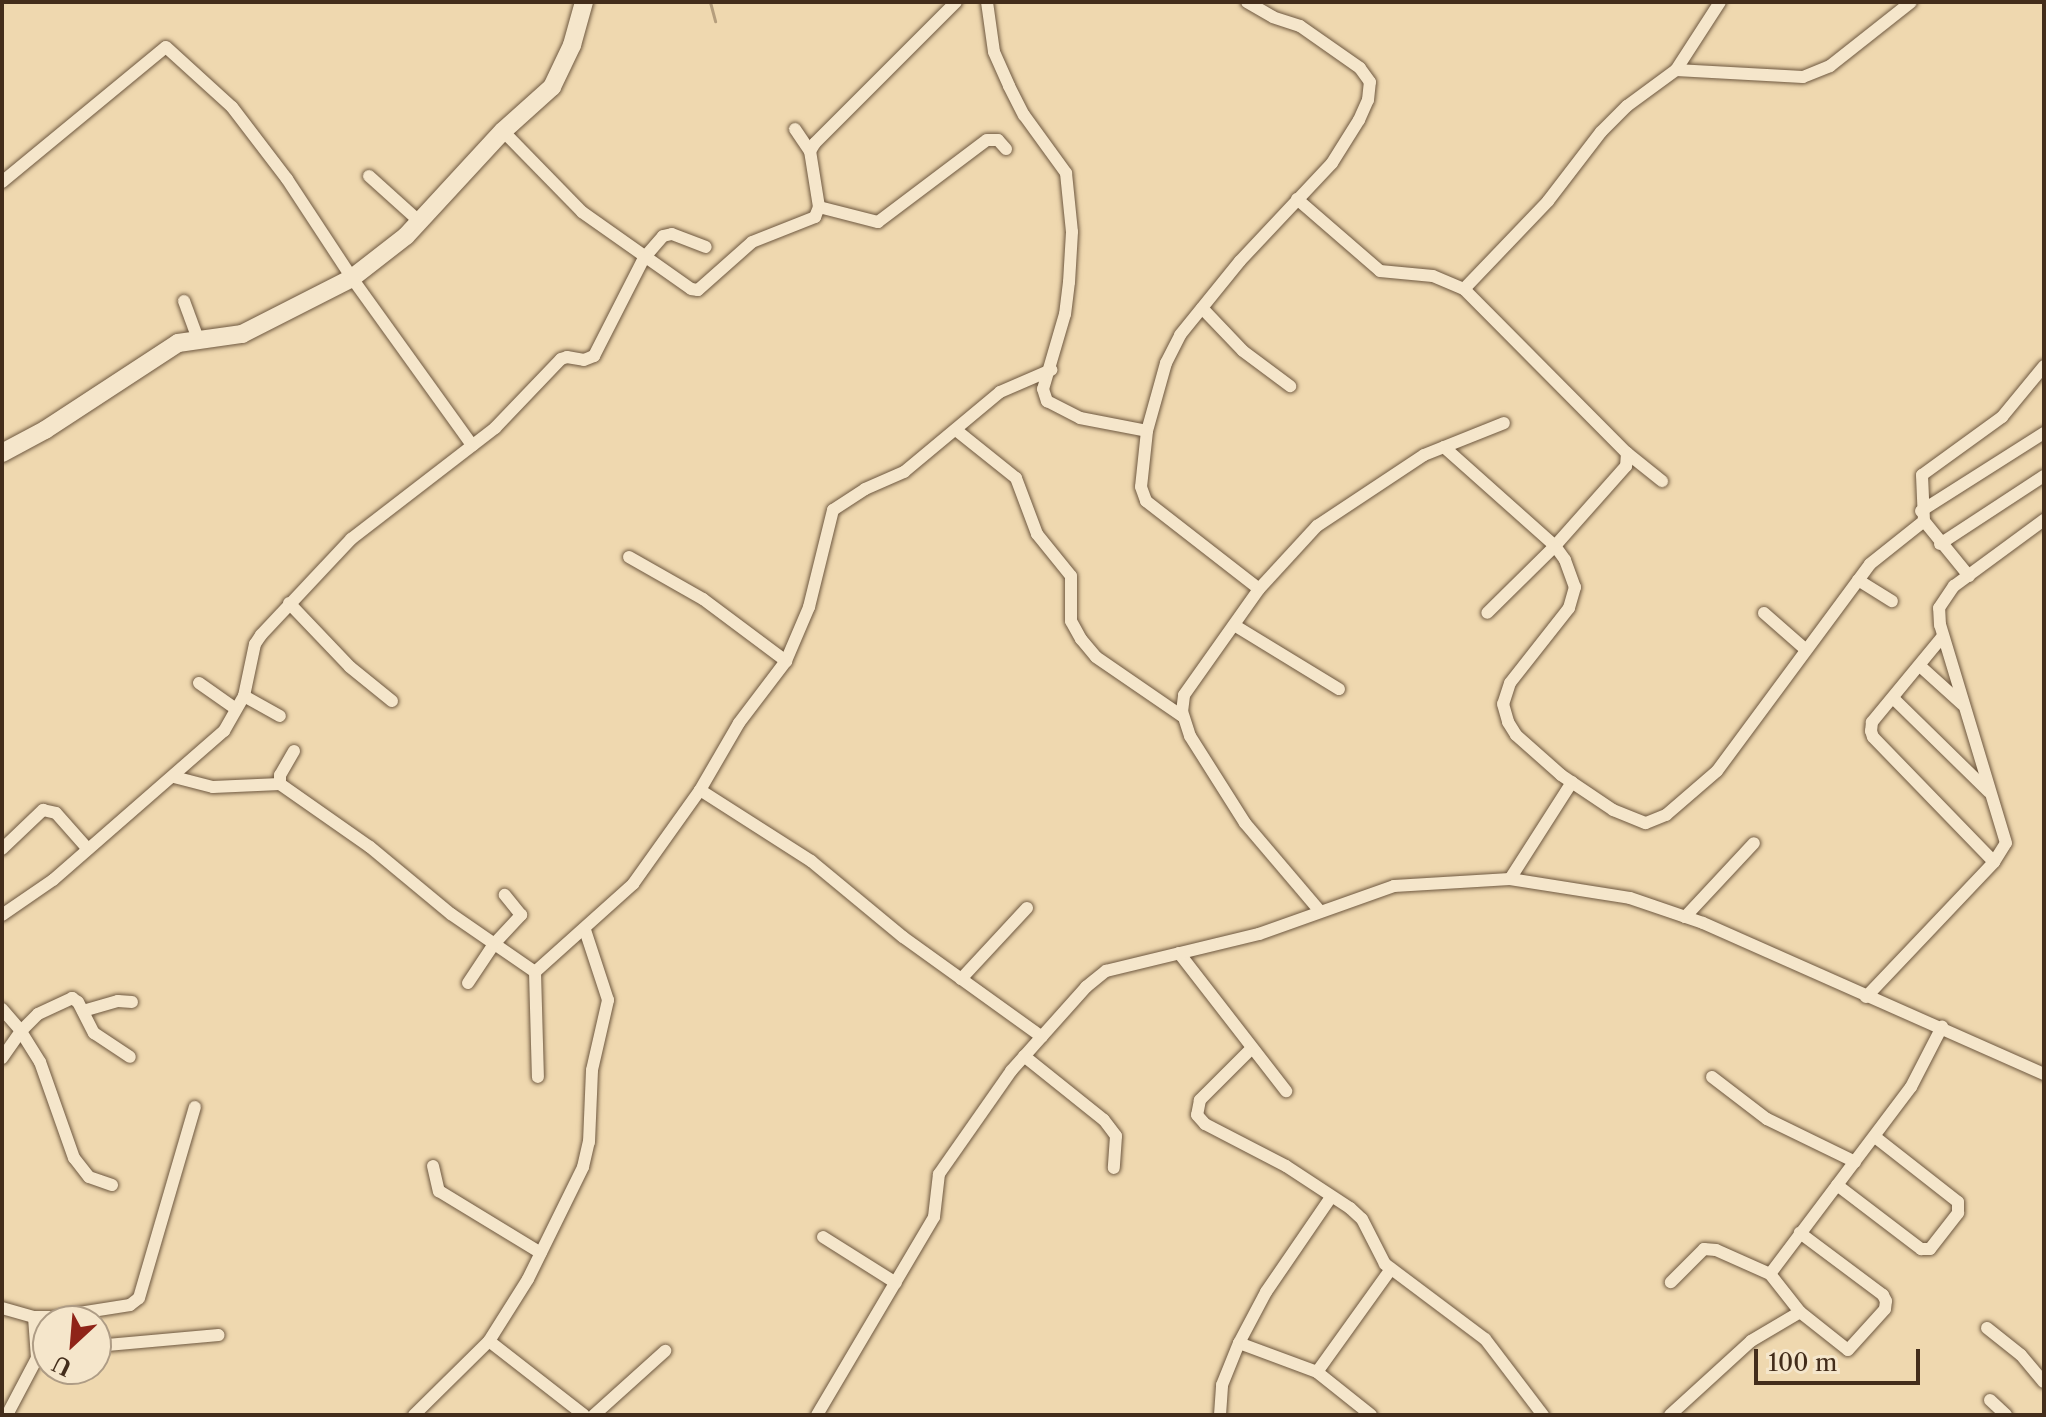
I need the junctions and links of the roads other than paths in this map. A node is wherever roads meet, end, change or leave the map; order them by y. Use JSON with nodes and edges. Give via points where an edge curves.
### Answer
{"nodes":[{"id":1,"x":584,"y":2,"type":"edge"},
{"id":2,"x":956,"y":2,"type":"edge"},
{"id":3,"x":987,"y":2,"type":"edge"},
{"id":4,"x":1247,"y":2,"type":"edge"},
{"id":5,"x":1911,"y":2,"type":"edge"},
{"id":6,"x":1718,"y":3,"type":"edge"},
{"id":7,"x":1676,"y":70,"type":"junction"},
{"id":8,"x":795,"y":129,"type":"dead end"},
{"id":9,"x":503,"y":131,"type":"junction"},
{"id":10,"x":1006,"y":149,"type":"dead end"},
{"id":11,"x":810,"y":151,"type":"junction"},
{"id":12,"x":369,"y":176,"type":"dead end"},
{"id":13,"x":2,"y":182,"type":"edge"},
{"id":14,"x":1297,"y":199,"type":"junction"},
{"id":15,"x":819,"y":207,"type":"junction"},
{"id":16,"x":419,"y":221,"type":"junction"},
{"id":17,"x":706,"y":247,"type":"dead end"},
{"id":18,"x":644,"y":258,"type":"junction"},
{"id":19,"x":352,"y":278,"type":"junction"},
{"id":20,"x":1464,"y":289,"type":"junction"},
{"id":21,"x":184,"y":301,"type":"dead end"},
{"id":22,"x":1202,"y":308,"type":"junction"},
{"id":23,"x":198,"y":339,"type":"junction"},
{"id":24,"x":2044,"y":366,"type":"edge"},
{"id":25,"x":1051,"y":370,"type":"junction"},
{"id":26,"x":1290,"y":386,"type":"dead end"},
{"id":27,"x":1504,"y":423,"type":"dead end"},
{"id":28,"x":956,"y":430,"type":"junction"},
{"id":29,"x":1147,"y":431,"type":"junction"},
{"id":30,"x":2044,"y":433,"type":"edge"},
{"id":31,"x":472,"y":445,"type":"junction"},
{"id":32,"x":1444,"y":447,"type":"junction"},
{"id":33,"x":2,"y":453,"type":"edge"},
{"id":34,"x":1627,"y":453,"type":"junction"},
{"id":35,"x":2044,"y":476,"type":"edge"},
{"id":36,"x":1662,"y":481,"type":"dead end"},
{"id":37,"x":1922,"y":516,"type":"junction"},
{"id":38,"x":2044,"y":520,"type":"edge"},
{"id":39,"x":1940,"y":544,"type":"junction"},
{"id":40,"x":1555,"y":546,"type":"junction"},
{"id":41,"x":629,"y":557,"type":"dead end"},
{"id":42,"x":1969,"y":576,"type":"junction"},
{"id":43,"x":1858,"y":580,"type":"junction"},
{"id":44,"x":1259,"y":589,"type":"junction"},
{"id":45,"x":1892,"y":601,"type":"dead end"},
{"id":46,"x":289,"y":603,"type":"junction"},
{"id":47,"x":1487,"y":613,"type":"dead end"},
{"id":48,"x":1764,"y":613,"type":"dead end"},
{"id":49,"x":1234,"y":625,"type":"junction"},
{"id":50,"x":1943,"y":636,"type":"junction"},
{"id":51,"x":1805,"y":649,"type":"junction"},
{"id":52,"x":786,"y":661,"type":"junction"},
{"id":53,"x":1920,"y":666,"type":"junction"},
{"id":54,"x":199,"y":683,"type":"dead end"},
{"id":55,"x":1339,"y":689,"type":"dead end"},
{"id":56,"x":244,"y":696,"type":"junction"},
{"id":57,"x":1893,"y":698,"type":"junction"},
{"id":58,"x":392,"y":701,"type":"dead end"},
{"id":59,"x":1965,"y":706,"type":"junction"},
{"id":60,"x":236,"y":709,"type":"junction"},
{"id":61,"x":280,"y":716,"type":"dead end"},
{"id":62,"x":1182,"y":716,"type":"junction"},
{"id":63,"x":294,"y":751,"type":"dead end"},
{"id":64,"x":174,"y":777,"type":"junction"},
{"id":65,"x":1572,"y":782,"type":"junction"},
{"id":66,"x":280,"y":784,"type":"junction"},
{"id":67,"x":700,"y":790,"type":"junction"},
{"id":68,"x":1992,"y":795,"type":"junction"},
{"id":69,"x":1754,"y":843,"type":"dead end"},
{"id":70,"x":2,"y":849,"type":"edge"},
{"id":71,"x":88,"y":849,"type":"junction"},
{"id":72,"x":1994,"y":862,"type":"junction"},
{"id":73,"x":1510,"y":879,"type":"junction"},
{"id":74,"x":505,"y":895,"type":"dead end"},
{"id":75,"x":1027,"y":908,"type":"dead end"},
{"id":76,"x":1319,"y":910,"type":"junction"},
{"id":77,"x":2,"y":915,"type":"edge"},
{"id":78,"x":1685,"y":917,"type":"junction"},
{"id":79,"x":585,"y":930,"type":"junction"},
{"id":80,"x":494,"y":944,"type":"junction"},
{"id":81,"x":1179,"y":953,"type":"junction"},
{"id":82,"x":535,"y":972,"type":"junction"},
{"id":83,"x":961,"y":979,"type":"junction"},
{"id":84,"x":468,"y":983,"type":"dead end"},
{"id":85,"x":1866,"y":997,"type":"junction"},
{"id":86,"x":132,"y":1002,"type":"dead end"},
{"id":87,"x":2,"y":1009,"type":"edge"},
{"id":88,"x":83,"y":1011,"type":"junction"},
{"id":89,"x":1942,"y":1027,"type":"junction"},
{"id":90,"x":21,"y":1031,"type":"junction"},
{"id":91,"x":1042,"y":1037,"type":"junction"},
{"id":92,"x":1252,"y":1048,"type":"junction"},
{"id":93,"x":1024,"y":1056,"type":"junction"},
{"id":94,"x":130,"y":1057,"type":"dead end"},
{"id":95,"x":2,"y":1058,"type":"edge"},
{"id":96,"x":2044,"y":1074,"type":"edge"},
{"id":97,"x":538,"y":1077,"type":"dead end"},
{"id":98,"x":1712,"y":1077,"type":"dead end"},
{"id":99,"x":1286,"y":1091,"type":"dead end"},
{"id":100,"x":195,"y":1107,"type":"dead end"},
{"id":101,"x":1875,"y":1137,"type":"junction"},
{"id":102,"x":1855,"y":1162,"type":"junction"},
{"id":103,"x":433,"y":1166,"type":"dead end"},
{"id":104,"x":1114,"y":1168,"type":"dead end"},
{"id":105,"x":112,"y":1185,"type":"dead end"},
{"id":106,"x":1837,"y":1185,"type":"junction"},
{"id":107,"x":1331,"y":1197,"type":"junction"},
{"id":108,"x":1800,"y":1233,"type":"junction"},
{"id":109,"x":823,"y":1237,"type":"dead end"},
{"id":110,"x":541,"y":1253,"type":"junction"},
{"id":111,"x":1391,"y":1269,"type":"junction"},
{"id":112,"x":1770,"y":1274,"type":"junction"},
{"id":113,"x":1671,"y":1282,"type":"dead end"},
{"id":114,"x":896,"y":1283,"type":"junction"},
{"id":115,"x":112,"y":1307,"type":"edge"},
{"id":116,"x":2,"y":1308,"type":"edge"},
{"id":117,"x":1800,"y":1312,"type":"junction"},
{"id":118,"x":32,"y":1316,"type":"edge"},
{"id":119,"x":1987,"y":1328,"type":"dead end"},
{"id":120,"x":219,"y":1335,"type":"dead end"},
{"id":121,"x":489,"y":1341,"type":"junction"},
{"id":122,"x":1239,"y":1343,"type":"junction"},
{"id":123,"x":112,"y":1345,"type":"edge"},
{"id":124,"x":665,"y":1351,"type":"dead end"},
{"id":125,"x":32,"y":1371,"type":"edge"},
{"id":126,"x":1317,"y":1372,"type":"junction"},
{"id":127,"x":2044,"y":1382,"type":"edge"},
{"id":128,"x":1990,"y":1400,"type":"dead end"},
{"id":129,"x":585,"y":1414,"type":"edge"},
{"id":130,"x":7,"y":1415,"type":"edge"},
{"id":131,"x":414,"y":1415,"type":"edge"},
{"id":132,"x":817,"y":1415,"type":"edge"},
{"id":133,"x":1220,"y":1415,"type":"edge"},
{"id":134,"x":1371,"y":1415,"type":"edge"},
{"id":135,"x":1543,"y":1415,"type":"edge"},
{"id":136,"x":1670,"y":1415,"type":"edge"},
{"id":137,"x":2006,"y":1415,"type":"edge"}],
"edges":[{"from":1,"to":9,"type":"street","via":[[552,87]]},
{"from":2,"to":11,"type":"street"},
{"from":3,"to":25,"type":"street","via":[[994,52],[1009,86],[1066,173],[1072,232],[1069,282]]},
{"from":4,"to":14,"type":"street","via":[[1300,26],[1360,68],[1370,82],[1359,120],[1332,163]]},
{"from":5,"to":7,"type":"street","via":[[1830,66],[1803,77]]},
{"from":6,"to":7,"type":"street"},
{"from":7,"to":20,"type":"street","via":[[1601,132],[1548,201]]},
{"from":8,"to":11,"type":"street"},
{"from":9,"to":16,"type":"street"},
{"from":9,"to":18,"type":"street","via":[[582,212]]},
{"from":10,"to":15,"type":"street","via":[[998,140],[987,140],[878,222]]},
{"from":11,"to":15,"type":"street"},
{"from":12,"to":16,"type":"street"},
{"from":13,"to":19,"type":"street","via":[[166,47],[232,107]]},
{"from":14,"to":20,"type":"street","via":[[1380,271],[1433,276]]},
{"from":14,"to":22,"type":"street"},
{"from":15,"to":18,"type":"street","via":[[811,220],[752,242],[698,290]]},
{"from":16,"to":19,"type":"street"},
{"from":17,"to":18,"type":"street","via":[[669,234]]},
{"from":18,"to":31,"type":"street","via":[[594,356],[561,359]]},
{"from":19,"to":23,"type":"street","via":[[242,334]]},
{"from":19,"to":31,"type":"street"},
{"from":20,"to":34,"type":"street"},
{"from":21,"to":23,"type":"street"},
{"from":22,"to":26,"type":"street","via":[[1243,351]]},
{"from":22,"to":29,"type":"street","via":[[1171,351]]},
{"from":23,"to":33,"type":"street","via":[[178,343]]},
{"from":24,"to":37,"type":"street","via":[[2002,417],[1925,470],[1920,483]]},
{"from":25,"to":28,"type":"street","via":[[1000,392]]},
{"from":25,"to":29,"type":"street","via":[[1043,389],[1047,401],[1080,418]]},
{"from":27,"to":32,"type":"street"},
{"from":28,"to":52,"type":"street","via":[[904,472],[831,512],[809,607]]},
{"from":28,"to":62,"type":"street","via":[[1016,478],[1037,534],[1071,576],[1071,621],[1081,639],[1096,657]]},
{"from":29,"to":44,"type":"street","via":[[1141,487],[1146,501]]},
{"from":30,"to":37,"type":"street"},
{"from":31,"to":46,"type":"street","via":[[351,539]]},
{"from":32,"to":40,"type":"street"},
{"from":32,"to":44,"type":"street","via":[[1317,526]]},
{"from":34,"to":36,"type":"street"},
{"from":34,"to":40,"type":"street","via":[[1626,466]]},
{"from":35,"to":39,"type":"street"},
{"from":37,"to":39,"type":"street"},
{"from":37,"to":43,"type":"street"},
{"from":38,"to":42,"type":"street"},
{"from":39,"to":42,"type":"street"},
{"from":40,"to":47,"type":"street"},
{"from":40,"to":65,"type":"street","via":[[1572,575],[1574,599],[1510,683],[1503,704],[1516,735]]},
{"from":41,"to":52,"type":"street","via":[[703,599]]},
{"from":42,"to":50,"type":"street","via":[[1941,601]]},
{"from":43,"to":45,"type":"street"},
{"from":43,"to":51,"type":"street"},
{"from":44,"to":49,"type":"street"},
{"from":46,"to":56,"type":"street","via":[[255,644]]},
{"from":46,"to":58,"type":"street","via":[[350,667]]},
{"from":48,"to":51,"type":"street"},
{"from":49,"to":55,"type":"street"},
{"from":49,"to":62,"type":"street","via":[[1184,695]]},
{"from":50,"to":53,"type":"street"},
{"from":50,"to":59,"type":"street"},
{"from":51,"to":65,"type":"street","via":[[1717,771],[1666,815],[1646,823],[1630,818]]},
{"from":52,"to":67,"type":"street","via":[[739,723]]},
{"from":53,"to":57,"type":"street"},
{"from":53,"to":59,"type":"street"},
{"from":54,"to":60,"type":"street"},
{"from":56,"to":60,"type":"street"},
{"from":56,"to":61,"type":"street"},
{"from":57,"to":68,"type":"street"},
{"from":57,"to":72,"type":"street","via":[[1872,722],[1873,737]]},
{"from":59,"to":68,"type":"street"},
{"from":60,"to":64,"type":"street","via":[[224,731]]},
{"from":62,"to":76,"type":"street","via":[[1245,823]]},
{"from":63,"to":66,"type":"street"},
{"from":64,"to":66,"type":"street","via":[[213,787]]},
{"from":64,"to":71,"type":"street"},
{"from":65,"to":73,"type":"street"},
{"from":66,"to":80,"type":"street"},
{"from":67,"to":79,"type":"street","via":[[633,884]]},
{"from":67,"to":83,"type":"street","via":[[811,861]]},
{"from":68,"to":72,"type":"street","via":[[2006,843]]},
{"from":69,"to":78,"type":"street"},
{"from":70,"to":71,"type":"street","via":[[43,810],[56,813]]},
{"from":71,"to":77,"type":"street"},
{"from":72,"to":85,"type":"street"},
{"from":73,"to":76,"type":"street","via":[[1394,886]]},
{"from":73,"to":78,"type":"street","via":[[1630,898]]},
{"from":74,"to":80,"type":"street","via":[[521,915]]},
{"from":75,"to":83,"type":"street"},
{"from":76,"to":81,"type":"street","via":[[1259,934]]},
{"from":78,"to":85,"type":"street"},
{"from":79,"to":82,"type":"street"},
{"from":79,"to":110,"type":"street","via":[[608,994],[592,1070],[589,1142],[583,1167]]},
{"from":80,"to":82,"type":"street"},
{"from":80,"to":84,"type":"street"},
{"from":81,"to":91,"type":"street","via":[[1106,971]]},
{"from":81,"to":92,"type":"street"},
{"from":82,"to":97,"type":"street"},
{"from":83,"to":91,"type":"street"},
{"from":85,"to":89,"type":"street"},
{"from":86,"to":88,"type":"street"},
{"from":87,"to":90,"type":"street"},
{"from":88,"to":90,"type":"street","via":[[72,998],[65,999]]},
{"from":88,"to":94,"type":"street","via":[[94,1033]]},
{"from":89,"to":96,"type":"street"},
{"from":89,"to":101,"type":"street","via":[[1911,1087]]},
{"from":90,"to":95,"type":"street"},
{"from":90,"to":105,"type":"street","via":[[40,1062],[74,1158],[89,1177]]},
{"from":91,"to":93,"type":"street"},
{"from":92,"to":99,"type":"street"},
{"from":92,"to":107,"type":"street","via":[[1200,1100],[1197,1115]]},
{"from":93,"to":104,"type":"street","via":[[1104,1120],[1116,1136]]},
{"from":93,"to":114,"type":"street","via":[[939,1174],[934,1217]]},
{"from":98,"to":102,"type":"street","via":[[1767,1119]]},
{"from":100,"to":115,"type":"street","via":[[139,1298]]},
{"from":101,"to":102,"type":"street"},
{"from":101,"to":106,"type":"street","via":[[1958,1202],[1958,1213],[1930,1249],[1921,1249]]},
{"from":102,"to":106,"type":"street"},
{"from":103,"to":110,"type":"street","via":[[439,1191]]},
{"from":106,"to":108,"type":"street"},
{"from":107,"to":111,"type":"street","via":[[1362,1219]]},
{"from":107,"to":122,"type":"street","via":[[1266,1292]]},
{"from":108,"to":112,"type":"street"},
{"from":108,"to":117,"type":"street","via":[[1886,1301],[1885,1309],[1848,1350]]},
{"from":109,"to":114,"type":"street"},
{"from":110,"to":121,"type":"street"},
{"from":111,"to":126,"type":"street"},
{"from":111,"to":135,"type":"street","via":[[1485,1339]]},
{"from":112,"to":113,"type":"street","via":[[1709,1249]]},
{"from":112,"to":117,"type":"street"},
{"from":114,"to":132,"type":"street"},
{"from":116,"to":118,"type":"street"},
{"from":117,"to":136,"type":"street","via":[[1751,1341]]},
{"from":119,"to":127,"type":"street"},
{"from":120,"to":123,"type":"street"},
{"from":121,"to":129,"type":"street"},
{"from":121,"to":131,"type":"street"},
{"from":122,"to":126,"type":"street"},
{"from":122,"to":133,"type":"street","via":[[1222,1385]]},
{"from":124,"to":129,"type":"street"},
{"from":125,"to":130,"type":"street"},
{"from":126,"to":134,"type":"street"},
{"from":128,"to":137,"type":"street"}]}
